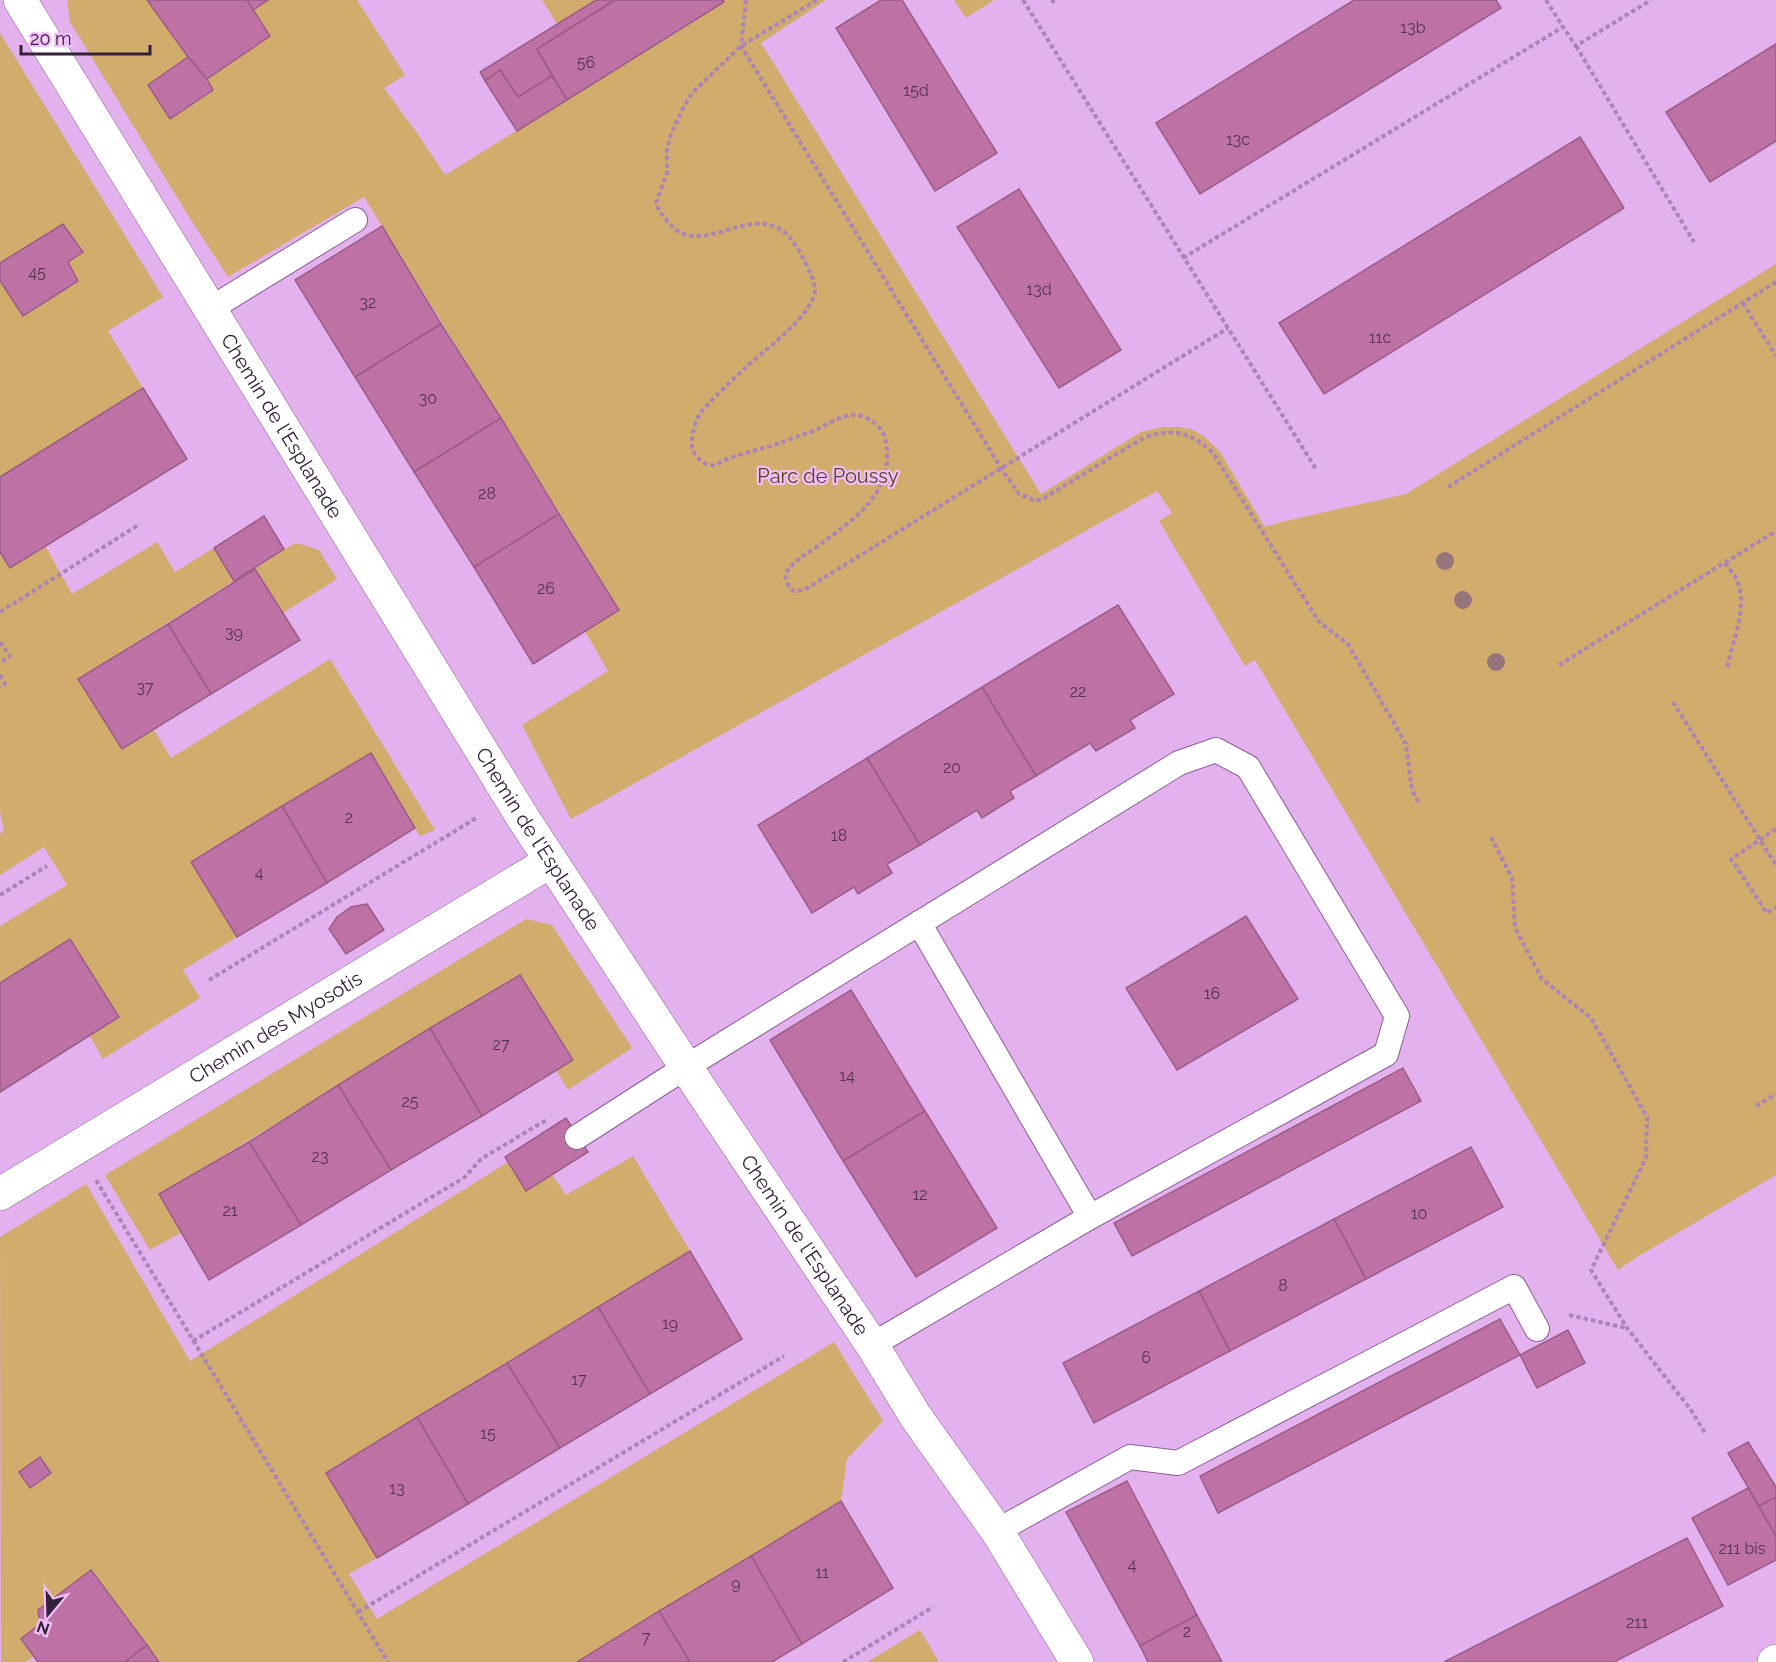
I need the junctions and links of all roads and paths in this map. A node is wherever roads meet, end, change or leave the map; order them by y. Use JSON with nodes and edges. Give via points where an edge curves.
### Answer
{"nodes":[{"id":1,"x":20,"y":0,"type":"edge"},
{"id":2,"x":746,"y":0,"type":"edge"},
{"id":3,"x":817,"y":0,"type":"edge"},
{"id":4,"x":1023,"y":0,"type":"edge"},
{"id":5,"x":1546,"y":0,"type":"edge"},
{"id":6,"x":1652,"y":0,"type":"edge"},
{"id":7,"x":1563,"y":27,"type":"junction"},
{"id":8,"x":741,"y":45,"type":"junction"},
{"id":9,"x":1576,"y":46,"type":"junction"},
{"id":10,"x":355,"y":220,"type":"dead end"},
{"id":11,"x":1694,"y":242,"type":"dead end"},
{"id":12,"x":1184,"y":258,"type":"junction"},
{"id":13,"x":1776,"y":282,"type":"edge"},
{"id":14,"x":1743,"y":303,"type":"junction"},
{"id":15,"x":210,"y":309,"type":"junction"},
{"id":16,"x":1228,"y":328,"type":"junction"},
{"id":17,"x":1776,"y":356,"type":"edge"},
{"id":18,"x":1001,"y":468,"type":"junction"},
{"id":19,"x":1316,"y":469,"type":"dead end"},
{"id":20,"x":1448,"y":487,"type":"dead end"},
{"id":21,"x":140,"y":524,"type":"dead end"},
{"id":22,"x":1776,"y":531,"type":"edge"},
{"id":23,"x":1725,"y":562,"type":"junction"},
{"id":24,"x":0,"y":612,"type":"edge"},
{"id":25,"x":0,"y":642,"type":"edge"},
{"id":26,"x":0,"y":663,"type":"edge"},
{"id":27,"x":1559,"y":665,"type":"dead end"},
{"id":28,"x":1727,"y":668,"type":"dead end"},
{"id":29,"x":0,"y":675,"type":"edge"},
{"id":30,"x":0,"y":686,"type":"edge"},
{"id":31,"x":1673,"y":702,"type":"dead end"},
{"id":32,"x":1420,"y":806,"type":"dead end"},
{"id":33,"x":483,"y":814,"type":"dead end"},
{"id":34,"x":1776,"y":830,"type":"edge"},
{"id":35,"x":1491,"y":837,"type":"dead end"},
{"id":36,"x":1759,"y":840,"type":"junction"},
{"id":37,"x":551,"y":861,"type":"junction"},
{"id":38,"x":1776,"y":865,"type":"edge"},
{"id":39,"x":47,"y":866,"type":"dead end"},
{"id":40,"x":0,"y":895,"type":"edge"},
{"id":41,"x":1776,"y":907,"type":"edge"},
{"id":42,"x":919,"y":923,"type":"junction"},
{"id":43,"x":209,"y":980,"type":"dead end"},
{"id":44,"x":686,"y":1067,"type":"junction"},
{"id":45,"x":1776,"y":1094,"type":"edge"},
{"id":46,"x":1756,"y":1106,"type":"dead end"},
{"id":47,"x":551,"y":1117,"type":"dead end"},
{"id":48,"x":577,"y":1137,"type":"dead end"},
{"id":49,"x":91,"y":1171,"type":"dead end"},
{"id":50,"x":0,"y":1194,"type":"edge"},
{"id":51,"x":1090,"y":1217,"type":"junction"},
{"id":52,"x":1627,"y":1328,"type":"junction"},
{"id":53,"x":1537,"y":1329,"type":"joint"},
{"id":54,"x":194,"y":1341,"type":"junction"},
{"id":55,"x":872,"y":1345,"type":"junction"},
{"id":56,"x":783,"y":1356,"type":"dead end"},
{"id":57,"x":1705,"y":1433,"type":"dead end"},
{"id":58,"x":997,"y":1531,"type":"junction"},
{"id":59,"x":933,"y":1607,"type":"dead end"},
{"id":60,"x":358,"y":1612,"type":"junction"},
{"id":61,"x":388,"y":1662,"type":"edge"},
{"id":62,"x":843,"y":1662,"type":"edge"},
{"id":63,"x":1077,"y":1662,"type":"edge"}],
"edges":[{"from":1,"to":15,"type":"street","name":"Chemin de l'Esplanade"},
{"from":2,"to":8,"type":"path"},
{"from":3,"to":8,"type":"path"},
{"from":4,"to":12,"type":"path"},
{"from":5,"to":7,"type":"path"},
{"from":6,"to":9,"type":"path"},
{"from":7,"to":9,"type":"path"},
{"from":7,"to":12,"type":"path"},
{"from":8,"to":18,"type":"path"},
{"from":8,"to":18,"type":"path","via":[[684,106],[670,134],[667,173],[657,208],[676,232],[685,236],[697,237],[757,223],[777,227],[794,241],[815,288],[806,311],[795,324],[701,412],[691,446],[694,453],[700,461],[715,465],[853,414],[877,424],[887,446],[883,483],[876,496],[843,527],[791,565],[785,575],[794,591],[804,590]]},
{"from":9,"to":11,"type":"path"},
{"from":10,"to":15,"type":"lane"},
{"from":12,"to":16,"type":"path"},
{"from":13,"to":14,"type":"path"},
{"from":14,"to":17,"type":"path"},
{"from":14,"to":20,"type":"path"},
{"from":15,"to":37,"type":"street","name":"Chemin de l'Esplanade"},
{"from":16,"to":18,"type":"path"},
{"from":16,"to":19,"type":"path"},
{"from":18,"to":32,"type":"path","via":[[1019,494],[1036,501],[1144,437],[1174,432],[1201,442],[1213,453],[1319,622],[1348,644],[1406,744],[1412,790]]},
{"from":21,"to":24,"type":"path"},
{"from":22,"to":23,"type":"path"},
{"from":23,"to":27,"type":"path"},
{"from":23,"to":28,"type":"path","via":[[1741,593],[1740,615]]},
{"from":25,"to":26,"type":"path","via":[[10,656]]},
{"from":29,"to":30,"type":"path","via":[[5,684]]},
{"from":31,"to":36,"type":"path"},
{"from":33,"to":43,"type":"path"},
{"from":34,"to":36,"type":"path"},
{"from":35,"to":52,"type":"path","via":[[1512,878],[1515,928],[1542,979],[1591,1018],[1647,1117],[1646,1158],[1591,1270]]},
{"from":36,"to":38,"type":"path"},
{"from":36,"to":41,"type":"path","via":[[1731,859],[1767,913]]},
{"from":37,"to":44,"type":"street","name":"Chemin de l'Esplanade"},
{"from":37,"to":50,"type":"street","name":"Chemin des Myosotis"},
{"from":39,"to":40,"type":"path"},
{"from":42,"to":44,"type":"lane"},
{"from":42,"to":51,"type":"lane"},
{"from":42,"to":51,"type":"lane","via":[[1179,763],[1216,750],[1248,767],[1398,1016],[1386,1054]]},
{"from":44,"to":48,"type":"lane"},
{"from":44,"to":55,"type":"street","name":"Chemin de l'Esplanade"},
{"from":45,"to":46,"type":"path"},
{"from":47,"to":54,"type":"path","via":[[481,1159],[465,1177]]},
{"from":49,"to":54,"type":"path"},
{"from":51,"to":55,"type":"lane"},
{"from":52,"to":53,"type":"path","via":[[1567,1314]]},
{"from":52,"to":57,"type":"path"},
{"from":53,"to":58,"type":"lane","via":[[1514,1287],[1178,1463],[1130,1457]]},
{"from":54,"to":60,"type":"path"},
{"from":55,"to":58,"type":"street","name":"Chemin de l'Esplanade","via":[[916,1417]]},
{"from":56,"to":60,"type":"path"},
{"from":58,"to":63,"type":"street","name":"Chemin de l'Esplanade"},
{"from":59,"to":62,"type":"path"},
{"from":60,"to":61,"type":"path"}]}
